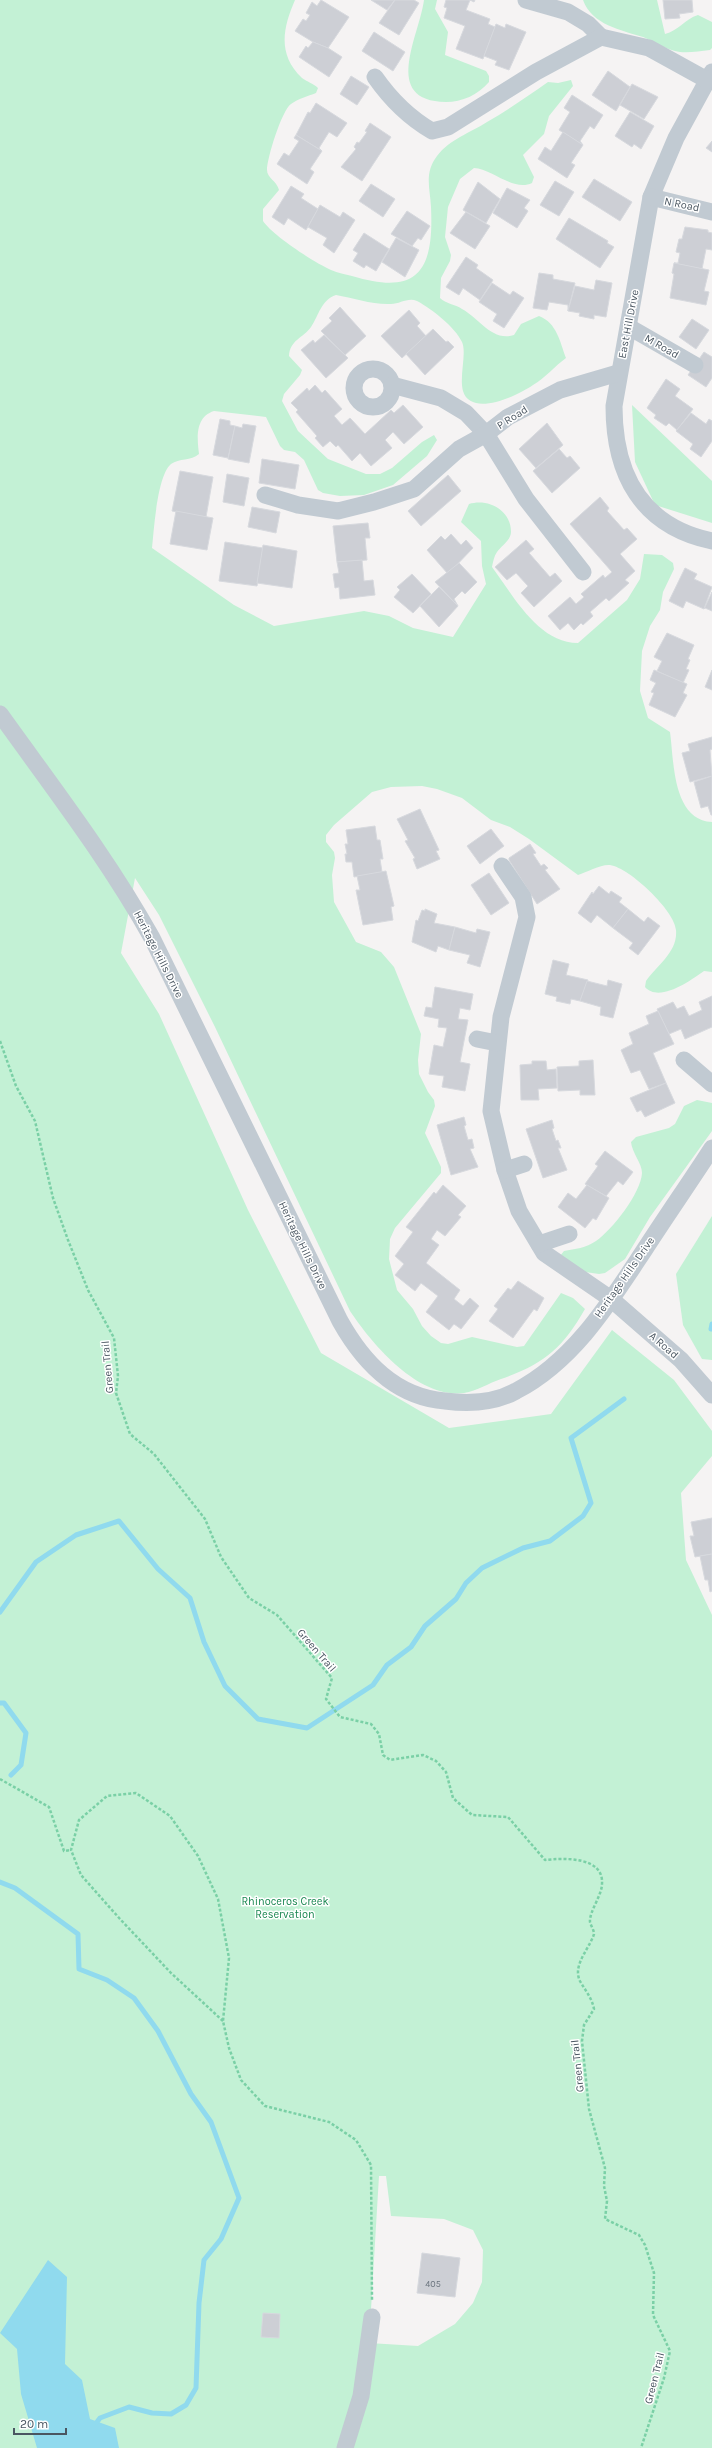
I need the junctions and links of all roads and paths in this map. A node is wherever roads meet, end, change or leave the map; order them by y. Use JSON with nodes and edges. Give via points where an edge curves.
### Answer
{"nodes":[{"id":1,"x":526,"y":0,"type":"edge"},
{"id":2,"x":601,"y":38,"type":"junction"},
{"id":3,"x":710,"y":76,"type":"edge"},
{"id":4,"x":375,"y":77,"type":"dead end"},
{"id":5,"x":651,"y":197,"type":"junction"},
{"id":6,"x":712,"y":212,"type":"edge"},
{"id":7,"x":629,"y":327,"type":"junction"},
{"id":8,"x":695,"y":364,"type":"dead end"},
{"id":9,"x":618,"y":373,"type":"junction"},
{"id":10,"x":392,"y":385,"type":"dead end"},
{"id":11,"x":486,"y":434,"type":"junction"},
{"id":12,"x":265,"y":495,"type":"dead end"},
{"id":13,"x":712,"y":541,"type":"edge"},
{"id":14,"x":583,"y":572,"type":"dead end"},
{"id":15,"x":0,"y":714,"type":"edge"},
{"id":16,"x":502,"y":866,"type":"dead end"},
{"id":17,"x":477,"y":1039,"type":"dead end"},
{"id":18,"x":0,"y":1041,"type":"edge"},
{"id":19,"x":497,"y":1043,"type":"junction"},
{"id":20,"x":684,"y":1060,"type":"dead end"},
{"id":21,"x":712,"y":1084,"type":"edge"},
{"id":22,"x":712,"y":1148,"type":"edge"},
{"id":23,"x":524,"y":1164,"type":"dead end"},
{"id":24,"x":505,"y":1170,"type":"junction"},
{"id":25,"x":569,"y":1234,"type":"dead end"},
{"id":26,"x":539,"y":1244,"type":"junction"},
{"id":27,"x":611,"y":1299,"type":"junction"},
{"id":28,"x":712,"y":1395,"type":"edge"},
{"id":29,"x":0,"y":1779,"type":"edge"},
{"id":30,"x":71,"y":1850,"type":"junction"},
{"id":31,"x":223,"y":2021,"type":"junction"},
{"id":32,"x":372,"y":2318,"type":"joint"},
{"id":33,"x":345,"y":2448,"type":"edge"},
{"id":34,"x":641,"y":2448,"type":"edge"}],
"edges":[{"from":1,"to":2,"type":"street","via":[[568,12],[588,24]]},
{"from":2,"to":3,"type":"street","via":[[649,48]]},
{"from":2,"to":4,"type":"street","via":[[536,72],[448,127],[432,131],[392,102]]},
{"from":3,"to":5,"type":"street","name":"East Hill Drive","via":[[673,144]]},
{"from":5,"to":6,"type":"street","name":"N Road"},
{"from":5,"to":7,"type":"street","name":"East Hill Drive"},
{"from":7,"to":8,"type":"street","name":"M Road"},
{"from":7,"to":9,"type":"street","name":"East Hill Drive"},
{"from":9,"to":11,"type":"street","name":"P Road","via":[[560,390],[508,417]]},
{"from":9,"to":13,"type":"street","name":"East Hill Drive","via":[[614,433],[619,458],[628,481],[657,517],[677,530]]},
{"from":10,"to":11,"type":"street","name":"P Road","via":[[442,398],[466,413]]},
{"from":11,"to":12,"type":"street","via":[[460,449],[414,488],[374,502],[338,511],[298,505]]},
{"from":11,"to":14,"type":"street","via":[[526,499]]},
{"from":15,"to":27,"type":"street","name":"Heritage Hills Drive","via":[[132,902],[340,1320],[370,1365],[387,1380],[409,1393],[434,1400],[463,1403],[489,1401],[515,1392],[539,1378],[561,1360]]},
{"from":16,"to":19,"type":"street","name":"A Road","via":[[533,917],[501,1017]]},
{"from":17,"to":19,"type":"street"},
{"from":18,"to":34,"type":"path","name":"Green Trail","via":[[16,1086],[35,1121],[53,1198],[68,1240],[88,1290],[114,1338],[118,1376],[116,1393],[130,1434],[154,1454],[205,1519],[221,1557],[249,1598],[277,1615],[332,1678],[326,1698],[340,1716],[371,1724],[379,1734],[383,1755],[390,1760],[423,1755],[436,1761],[446,1772],[453,1798],[472,1815],[508,1817],[545,1860],[572,1858],[585,1862],[600,1874],[602,1884],[590,1921],[594,1934],[580,1961],[578,1976],[594,2010],[587,2017],[582,2032],[589,2109],[604,2168],[607,2201],[605,2219],[639,2235],[645,2245],[654,2273],[654,2315],[670,2351]]},
{"from":19,"to":24,"type":"street","name":"A Road","via":[[492,1111]]},
{"from":20,"to":21,"type":"street"},
{"from":22,"to":27,"type":"street","name":"Heritage Hills Drive"},
{"from":23,"to":24,"type":"street"},
{"from":24,"to":26,"type":"street","name":"A Road","via":[[519,1211]]},
{"from":25,"to":26,"type":"street"},
{"from":26,"to":27,"type":"street","name":"A Road","via":[[544,1253]]},
{"from":27,"to":28,"type":"street","name":"A Road","via":[[682,1360]]},
{"from":29,"to":30,"type":"path","via":[[49,1807],[64,1851]]},
{"from":30,"to":31,"type":"path","via":[[81,1875],[115,1914],[171,1973]]},
{"from":30,"to":31,"type":"path","via":[[79,1820],[107,1796],[136,1793],[170,1816],[198,1856],[218,1900],[228,1958]]},
{"from":31,"to":32,"type":"path","via":[[229,2048],[241,2080],[265,2106],[329,2122],[356,2140],[371,2165]]},
{"from":32,"to":33,"type":"street","via":[[361,2396]]}]}
